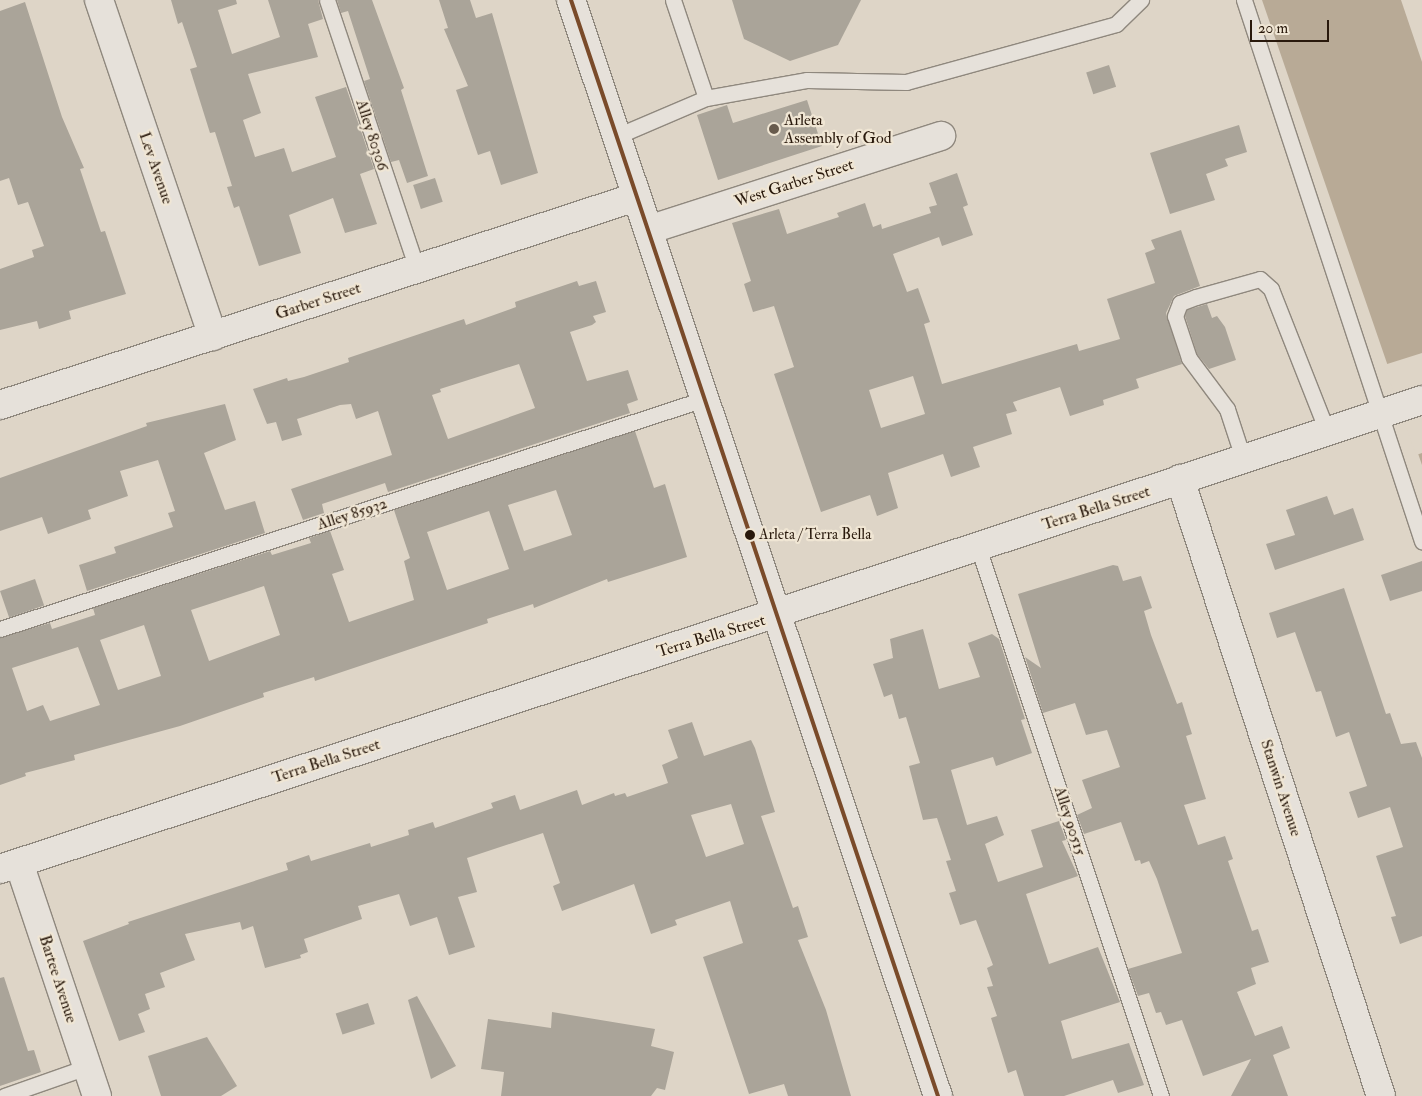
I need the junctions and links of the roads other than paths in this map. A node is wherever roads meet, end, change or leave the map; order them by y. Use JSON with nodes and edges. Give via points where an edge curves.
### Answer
{"nodes":[{"id":1,"x":99,"y":0,"type":"edge"},
{"id":2,"x":327,"y":0,"type":"edge"},
{"id":3,"x":571,"y":0,"type":"edge"},
{"id":4,"x":673,"y":0,"type":"edge"},
{"id":5,"x":1141,"y":0,"type":"edge"},
{"id":6,"x":1244,"y":0,"type":"edge"},
{"id":7,"x":706,"y":98,"type":"junction"},
{"id":8,"x":617,"y":136,"type":"junction"},
{"id":9,"x":941,"y":136,"type":"dead end"},
{"id":10,"x":636,"y":198,"type":"junction"},
{"id":11,"x":648,"y":230,"type":"junction"},
{"id":12,"x":417,"y":269,"type":"junction"},
{"id":13,"x":213,"y":336,"type":"junction"},
{"id":14,"x":704,"y":399,"type":"junction"},
{"id":15,"x":1422,"y":400,"type":"edge"},
{"id":16,"x":0,"y":405,"type":"edge"},
{"id":17,"x":1388,"y":411,"type":"junction"},
{"id":18,"x":1327,"y":431,"type":"junction"},
{"id":19,"x":1244,"y":458,"type":"junction"},
{"id":20,"x":1180,"y":479,"type":"junction"},
{"id":21,"x":1422,"y":541,"type":"edge"},
{"id":22,"x":978,"y":547,"type":"junction"},
{"id":23,"x":778,"y":615,"type":"junction"},
{"id":24,"x":0,"y":629,"type":"edge"},
{"id":25,"x":10,"y":866,"type":"edge"},
{"id":26,"x":88,"y":1067,"type":"junction"},
{"id":27,"x":4,"y":1096,"type":"edge"},
{"id":28,"x":97,"y":1096,"type":"edge"},
{"id":29,"x":938,"y":1096,"type":"edge"},
{"id":30,"x":1161,"y":1096,"type":"edge"},
{"id":31,"x":1381,"y":1096,"type":"edge"}],
"edges":[{"from":1,"to":13,"type":"main road","name":"Lev Avenue"},
{"from":2,"to":12,"type":"lane","name":"Alley 80306"},
{"from":3,"to":8,"type":"main road"},
{"from":4,"to":7,"type":"lane"},
{"from":5,"to":7,"type":"lane","via":[[1116,24],[906,82],[807,80]]},
{"from":6,"to":17,"type":"lane"},
{"from":7,"to":8,"type":"lane"},
{"from":8,"to":10,"type":"main road"},
{"from":9,"to":11,"type":"main road","name":"West Garber Street"},
{"from":10,"to":11,"type":"main road"},
{"from":10,"to":12,"type":"main road","name":"Garber Street"},
{"from":11,"to":14,"type":"main road"},
{"from":12,"to":13,"type":"main road","name":"Garber Street"},
{"from":13,"to":16,"type":"main road","name":"Garber Street"},
{"from":14,"to":23,"type":"main road"},
{"from":14,"to":24,"type":"lane","name":"Alley 85932"},
{"from":15,"to":17,"type":"main road","name":"Terra Bella Street"},
{"from":17,"to":18,"type":"main road","name":"Terra Bella Street"},
{"from":17,"to":21,"type":"lane"},
{"from":18,"to":19,"type":"main road","name":"Terra Bella Street"},
{"from":18,"to":19,"type":"lane","via":[[1271,290],[1260,279],[1196,297],[1180,303],[1175,316],[1188,358],[1203,382],[1227,409]]},
{"from":19,"to":20,"type":"main road","name":"Terra Bella Street"},
{"from":20,"to":22,"type":"main road","name":"Terra Bella Street"},
{"from":20,"to":31,"type":"main road","name":"Stanwin Avenue"},
{"from":22,"to":23,"type":"main road","name":"Terra Bella Street"},
{"from":22,"to":30,"type":"lane","name":"Alley 90515"},
{"from":23,"to":25,"type":"main road","name":"Terra Bella Street"},
{"from":23,"to":29,"type":"main road"},
{"from":25,"to":26,"type":"main road","name":"Bartee Avenue"},
{"from":26,"to":27,"type":"lane"},
{"from":26,"to":28,"type":"main road","name":"Bartee Avenue"}]}
